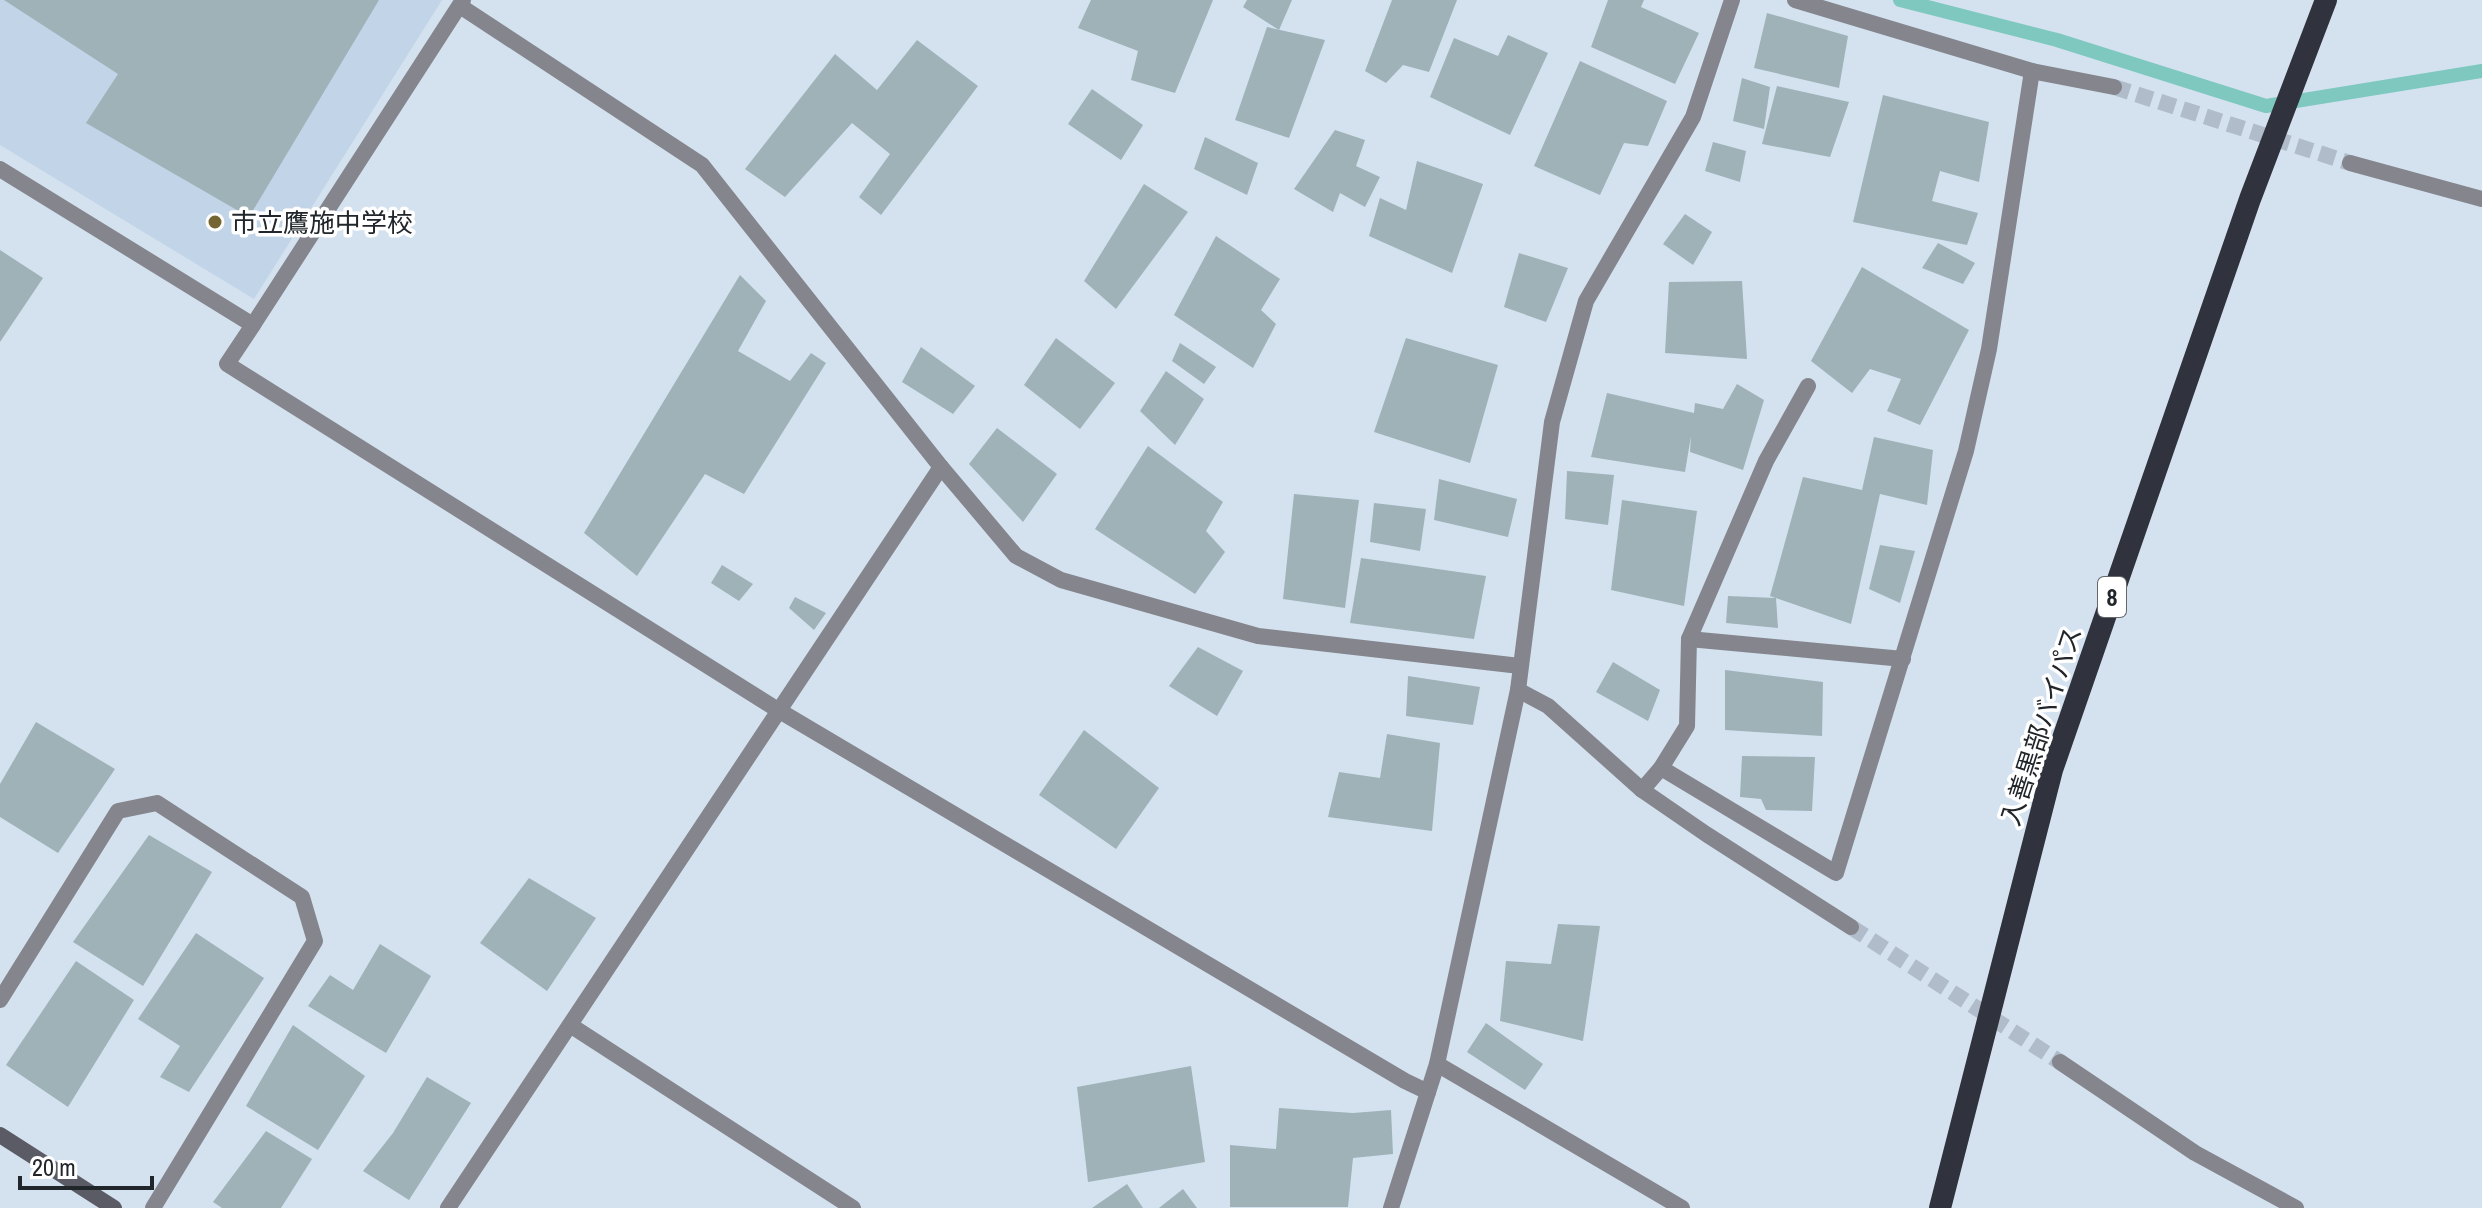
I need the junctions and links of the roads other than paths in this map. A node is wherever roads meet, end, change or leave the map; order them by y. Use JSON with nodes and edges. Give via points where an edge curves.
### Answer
{"nodes":[{"id":1,"x":1732,"y":0,"type":"edge"},
{"id":2,"x":1795,"y":0,"type":"edge"},
{"id":3,"x":2326,"y":0,"type":"edge"},
{"id":4,"x":461,"y":3,"type":"edge"},
{"id":5,"x":2032,"y":71,"type":"junction"},
{"id":6,"x":2114,"y":87,"type":"tunnel mouth"},
{"id":7,"x":2350,"y":163,"type":"tunnel mouth"},
{"id":8,"x":0,"y":169,"type":"edge"},
{"id":9,"x":2482,"y":199,"type":"edge"},
{"id":10,"x":253,"y":325,"type":"junction"},
{"id":11,"x":1808,"y":386,"type":"dead end"},
{"id":12,"x":941,"y":467,"type":"junction"},
{"id":13,"x":1689,"y":639,"type":"junction"},
{"id":14,"x":1903,"y":659,"type":"junction"},
{"id":15,"x":1520,"y":666,"type":"junction"},
{"id":16,"x":1518,"y":690,"type":"junction"},
{"id":17,"x":778,"y":710,"type":"junction"},
{"id":18,"x":1661,"y":768,"type":"junction"},
{"id":19,"x":1642,"y":790,"type":"junction"},
{"id":20,"x":1851,"y":927,"type":"tunnel mouth"},
{"id":21,"x":0,"y":1000,"type":"edge"},
{"id":22,"x":570,"y":1025,"type":"junction"},
{"id":23,"x":2060,"y":1062,"type":"tunnel mouth"},
{"id":24,"x":1437,"y":1064,"type":"junction"},
{"id":25,"x":1428,"y":1092,"type":"junction"},
{"id":26,"x":0,"y":1135,"type":"edge"},
{"id":27,"x":114,"y":1208,"type":"edge"},
{"id":28,"x":153,"y":1208,"type":"edge"},
{"id":29,"x":448,"y":1208,"type":"edge"},
{"id":30,"x":853,"y":1208,"type":"edge"},
{"id":31,"x":1391,"y":1208,"type":"edge"},
{"id":32,"x":1682,"y":1208,"type":"edge"},
{"id":33,"x":1940,"y":1208,"type":"edge"},
{"id":34,"x":2296,"y":1208,"type":"edge"}],
"edges":[{"from":1,"to":15,"type":"street","via":[[1693,117],[1586,301],[1552,422]]},
{"from":2,"to":5,"type":"street"},
{"from":3,"to":33,"type":"highway","name":"入善黒部バイパス","number":"8","via":[[2250,199],[2052,770]]},
{"from":4,"to":10,"type":"street"},
{"from":4,"to":12,"type":"street","via":[[702,165]]},
{"from":5,"to":6,"type":"street"},
{"from":5,"to":14,"type":"street","via":[[1989,349],[1966,451]]},
{"from":7,"to":9,"type":"street"},
{"from":8,"to":10,"type":"street"},
{"from":10,"to":17,"type":"street","via":[[227,364]]},
{"from":11,"to":13,"type":"street","via":[[1766,461]]},
{"from":12,"to":15,"type":"street","via":[[1016,556],[1061,580],[1258,636]]},
{"from":12,"to":17,"type":"street"},
{"from":13,"to":14,"type":"street"},
{"from":13,"to":18,"type":"street","via":[[1687,726]]},
{"from":14,"to":18,"type":"street","via":[[1836,873]]},
{"from":15,"to":16,"type":"street"},
{"from":16,"to":19,"type":"street","via":[[1548,706]]},
{"from":16,"to":24,"type":"street"},
{"from":17,"to":22,"type":"street"},
{"from":17,"to":25,"type":"street"},
{"from":18,"to":19,"type":"street"},
{"from":19,"to":20,"type":"street"},
{"from":21,"to":28,"type":"street","via":[[118,811],[157,803],[302,897],[315,941]]},
{"from":22,"to":29,"type":"street"},
{"from":22,"to":30,"type":"street"},
{"from":23,"to":34,"type":"street","via":[[2195,1153]]},
{"from":24,"to":25,"type":"street"},
{"from":24,"to":32,"type":"street"},
{"from":25,"to":31,"type":"street"},
{"from":26,"to":27,"type":"main road"}]}
